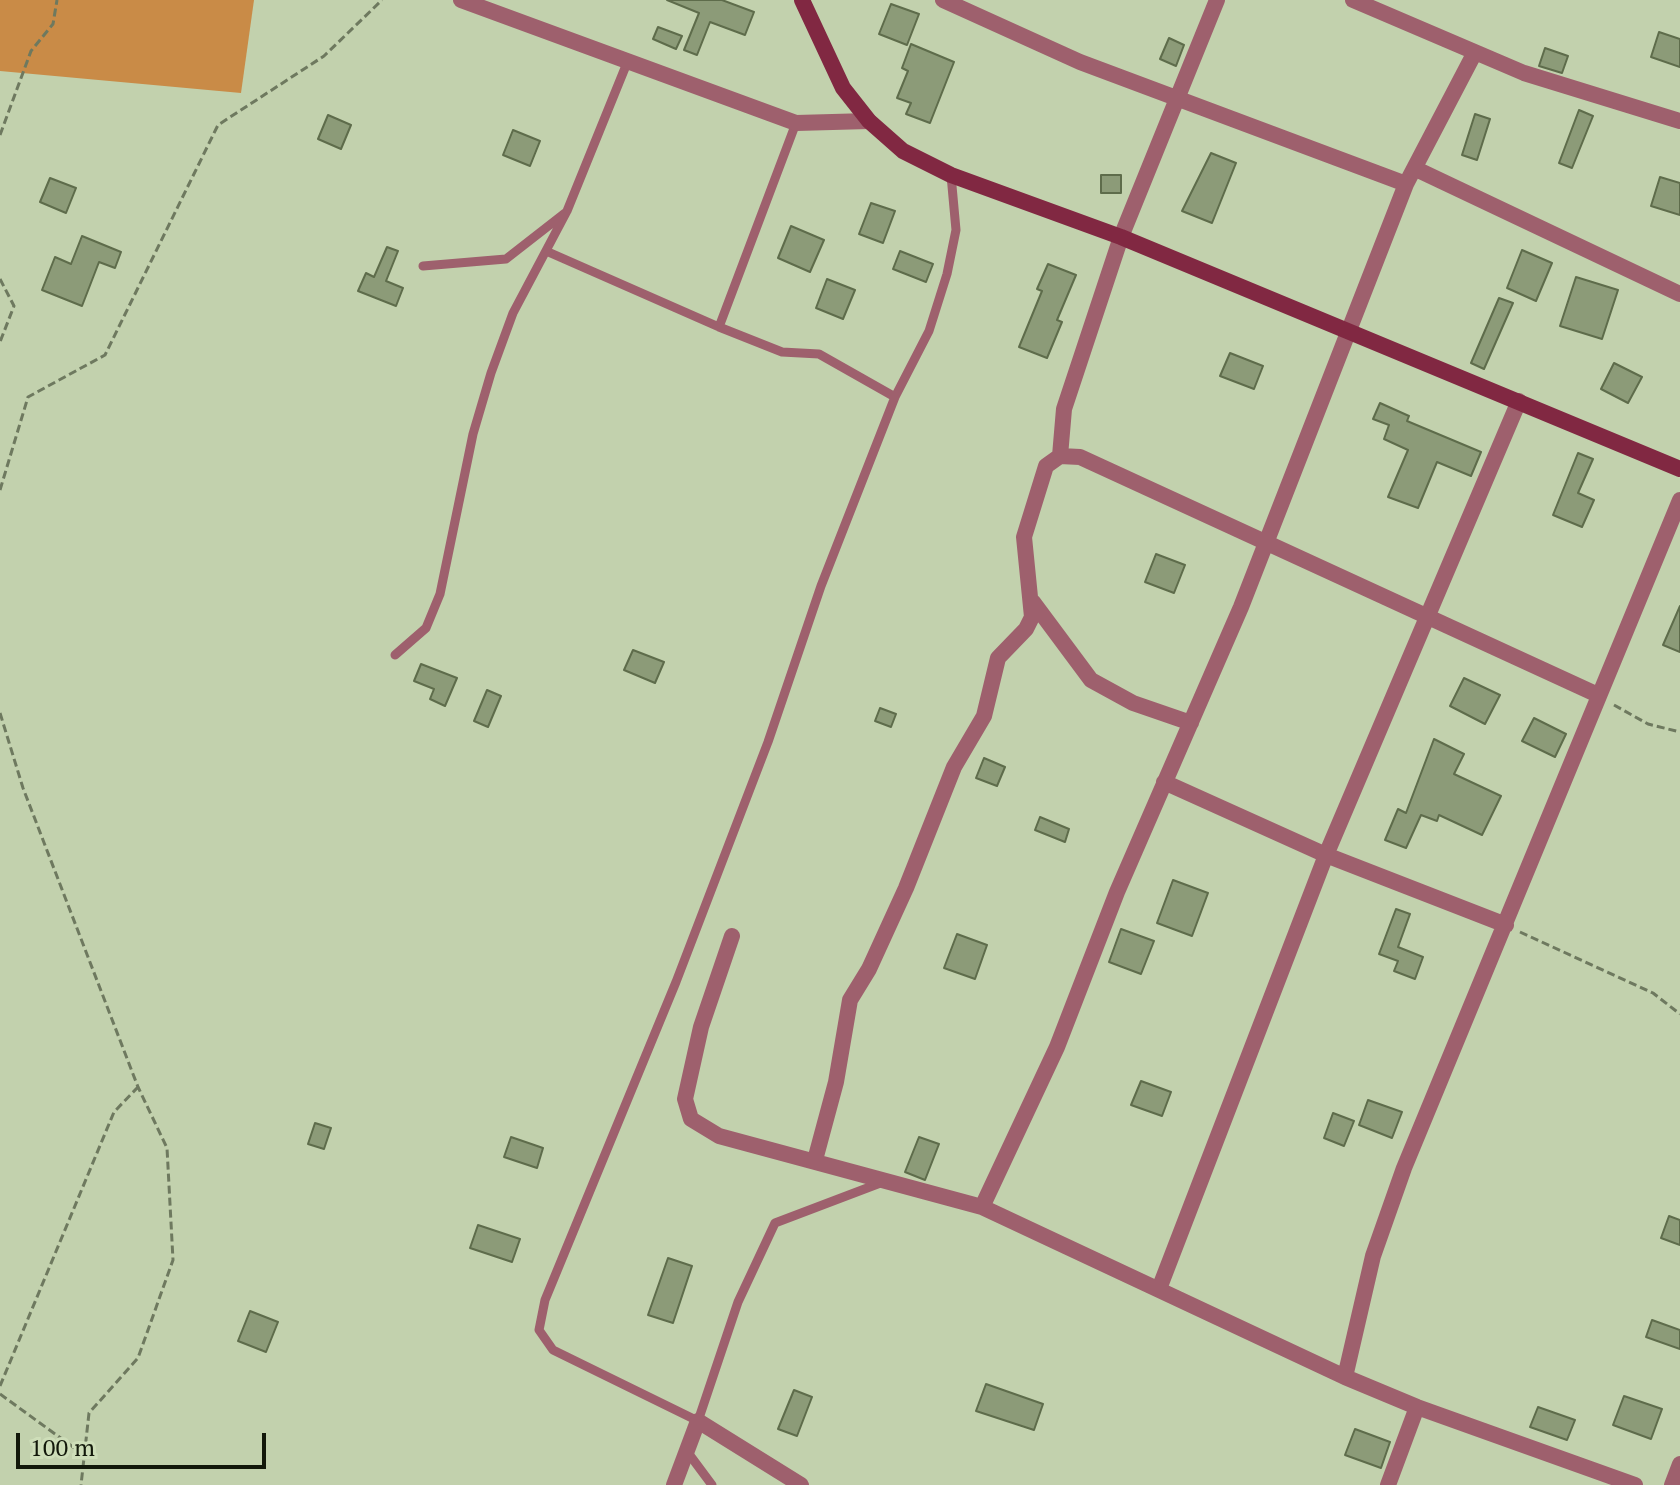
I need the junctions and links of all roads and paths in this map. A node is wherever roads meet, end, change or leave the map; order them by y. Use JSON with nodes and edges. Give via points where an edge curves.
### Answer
{"nodes":[{"id":1,"x":57,"y":0,"type":"edge"},
{"id":2,"x":382,"y":0,"type":"edge"},
{"id":3,"x":461,"y":0,"type":"edge"},
{"id":4,"x":802,"y":0,"type":"edge"},
{"id":5,"x":943,"y":0,"type":"edge"},
{"id":6,"x":1217,"y":0,"type":"edge"},
{"id":7,"x":1353,"y":0,"type":"edge"},
{"id":8,"x":1474,"y":54,"type":"junction"},
{"id":9,"x":627,"y":63,"type":"junction"},
{"id":10,"x":1176,"y":98,"type":"junction"},
{"id":11,"x":869,"y":121,"type":"junction"},
{"id":12,"x":1680,"y":121,"type":"edge"},
{"id":13,"x":796,"y":123,"type":"junction"},
{"id":14,"x":0,"y":135,"type":"edge"},
{"id":15,"x":1416,"y":169,"type":"junction"},
{"id":16,"x":951,"y":175,"type":"junction"},
{"id":17,"x":1406,"y":184,"type":"junction"},
{"id":18,"x":567,"y":211,"type":"junction"},
{"id":19,"x":1121,"y":237,"type":"junction"},
{"id":20,"x":546,"y":251,"type":"junction"},
{"id":21,"x":423,"y":266,"type":"dead end"},
{"id":22,"x":0,"y":279,"type":"edge"},
{"id":23,"x":1680,"y":294,"type":"edge"},
{"id":24,"x":719,"y":327,"type":"junction"},
{"id":25,"x":1349,"y":332,"type":"junction"},
{"id":26,"x":0,"y":342,"type":"edge"},
{"id":27,"x":895,"y":397,"type":"junction"},
{"id":28,"x":1519,"y":401,"type":"junction"},
{"id":29,"x":1060,"y":456,"type":"junction"},
{"id":30,"x":1680,"y":469,"type":"edge"},
{"id":31,"x":0,"y":490,"type":"edge"},
{"id":32,"x":1680,"y":500,"type":"edge"},
{"id":33,"x":1265,"y":542,"type":"junction"},
{"id":34,"x":1033,"y":602,"type":"junction"},
{"id":35,"x":1425,"y":616,"type":"junction"},
{"id":36,"x":395,"y":655,"type":"dead end"},
{"id":37,"x":1598,"y":695,"type":"junction"},
{"id":38,"x":0,"y":713,"type":"edge"},
{"id":39,"x":1191,"y":723,"type":"junction"},
{"id":40,"x":1680,"y":732,"type":"edge"},
{"id":41,"x":1164,"y":782,"type":"junction"},
{"id":42,"x":1326,"y":855,"type":"junction"},
{"id":43,"x":1506,"y":925,"type":"junction"},
{"id":44,"x":732,"y":936,"type":"dead end"},
{"id":45,"x":1680,"y":1014,"type":"edge"},
{"id":46,"x":138,"y":1087,"type":"junction"},
{"id":47,"x":815,"y":1160,"type":"junction"},
{"id":48,"x":890,"y":1179,"type":"junction"},
{"id":49,"x":982,"y":1207,"type":"junction"},
{"id":50,"x":1159,"y":1289,"type":"junction"},
{"id":51,"x":1345,"y":1377,"type":"junction"},
{"id":52,"x":0,"y":1386,"type":"edge"},
{"id":53,"x":0,"y":1394,"type":"edge"},
{"id":54,"x":1417,"y":1407,"type":"junction"},
{"id":55,"x":698,"y":1421,"type":"junction"},
{"id":56,"x":686,"y":1450,"type":"junction"},
{"id":57,"x":84,"y":1455,"type":"junction"},
{"id":58,"x":1680,"y":1464,"type":"edge"},
{"id":59,"x":81,"y":1485,"type":"edge"},
{"id":60,"x":674,"y":1485,"type":"edge"},
{"id":61,"x":712,"y":1485,"type":"edge"},
{"id":62,"x":801,"y":1485,"type":"edge"},
{"id":63,"x":1388,"y":1485,"type":"edge"},
{"id":64,"x":1635,"y":1485,"type":"edge"},
{"id":65,"x":1672,"y":1485,"type":"edge"}],
"edges":[{"from":1,"to":14,"type":"path","via":[[53,24],[31,51]]},
{"from":2,"to":31,"type":"path","via":[[324,56],[218,125],[105,355],[28,397]]},
{"from":3,"to":9,"type":"street"},
{"from":4,"to":11,"type":"street","via":[[843,88]]},
{"from":5,"to":10,"type":"street","via":[[1080,62]]},
{"from":6,"to":10,"type":"street"},
{"from":7,"to":8,"type":"street"},
{"from":8,"to":12,"type":"street"},
{"from":8,"to":15,"type":"street"},
{"from":9,"to":13,"type":"street"},
{"from":9,"to":18,"type":"lane"},
{"from":10,"to":17,"type":"street"},
{"from":10,"to":19,"type":"street"},
{"from":11,"to":13,"type":"street"},
{"from":11,"to":16,"type":"street","via":[[903,151]]},
{"from":13,"to":24,"type":"lane"},
{"from":15,"to":17,"type":"street"},
{"from":15,"to":23,"type":"street"},
{"from":16,"to":19,"type":"street"},
{"from":16,"to":27,"type":"lane","via":[[956,230],[947,274],[929,331]]},
{"from":17,"to":25,"type":"street"},
{"from":18,"to":20,"type":"lane"},
{"from":18,"to":21,"type":"lane","via":[[506,259]]},
{"from":19,"to":25,"type":"street"},
{"from":19,"to":29,"type":"street","via":[[1064,409]]},
{"from":20,"to":24,"type":"lane"},
{"from":20,"to":36,"type":"lane","via":[[513,313],[491,373],[440,594],[426,628]]},
{"from":22,"to":26,"type":"path","via":[[14,306]]},
{"from":24,"to":27,"type":"lane","via":[[782,352],[819,354]]},
{"from":25,"to":28,"type":"street"},
{"from":25,"to":33,"type":"street"},
{"from":27,"to":55,"type":"lane","via":[[676,982],[545,1300],[539,1330],[553,1350]]},
{"from":28,"to":30,"type":"street"},
{"from":28,"to":35,"type":"street"},
{"from":29,"to":33,"type":"street","via":[[1080,457]]},
{"from":29,"to":34,"type":"street","via":[[1046,466],[1027,525],[1025,556]]},
{"from":32,"to":37,"type":"street"},
{"from":33,"to":35,"type":"street"},
{"from":33,"to":39,"type":"street"},
{"from":34,"to":39,"type":"street","via":[[1091,680],[1133,703]]},
{"from":34,"to":47,"type":"street","via":[[1026,629],[998,658],[984,716],[954,767],[906,888],[850,1000]]},
{"from":35,"to":37,"type":"street"},
{"from":35,"to":42,"type":"street"},
{"from":37,"to":40,"type":"path","via":[[1648,724]]},
{"from":37,"to":43,"type":"street"},
{"from":38,"to":46,"type":"path","via":[[23,788]]},
{"from":39,"to":41,"type":"street"},
{"from":41,"to":42,"type":"street"},
{"from":41,"to":49,"type":"street","via":[[1057,1047]]},
{"from":42,"to":43,"type":"street"},
{"from":42,"to":50,"type":"street"},
{"from":43,"to":45,"type":"path","via":[[1653,993]]},
{"from":43,"to":51,"type":"street","via":[[1404,1168],[1373,1256]]},
{"from":44,"to":47,"type":"street","via":[[701,1027],[685,1099],[691,1119],[719,1136]]},
{"from":46,"to":52,"type":"path","via":[[114,1112]]},
{"from":46,"to":57,"type":"path","via":[[167,1148],[173,1260],[138,1358],[89,1413]]},
{"from":47,"to":48,"type":"street"},
{"from":48,"to":49,"type":"street"},
{"from":48,"to":55,"type":"lane","via":[[775,1223],[738,1302]]},
{"from":49,"to":50,"type":"street"},
{"from":50,"to":51,"type":"street"},
{"from":51,"to":54,"type":"street"},
{"from":53,"to":57,"type":"path"},
{"from":54,"to":63,"type":"street"},
{"from":54,"to":64,"type":"street"},
{"from":55,"to":56,"type":"street"},
{"from":55,"to":62,"type":"street"},
{"from":56,"to":60,"type":"street"},
{"from":56,"to":61,"type":"lane"},
{"from":57,"to":59,"type":"path"},
{"from":58,"to":65,"type":"street"}]}
